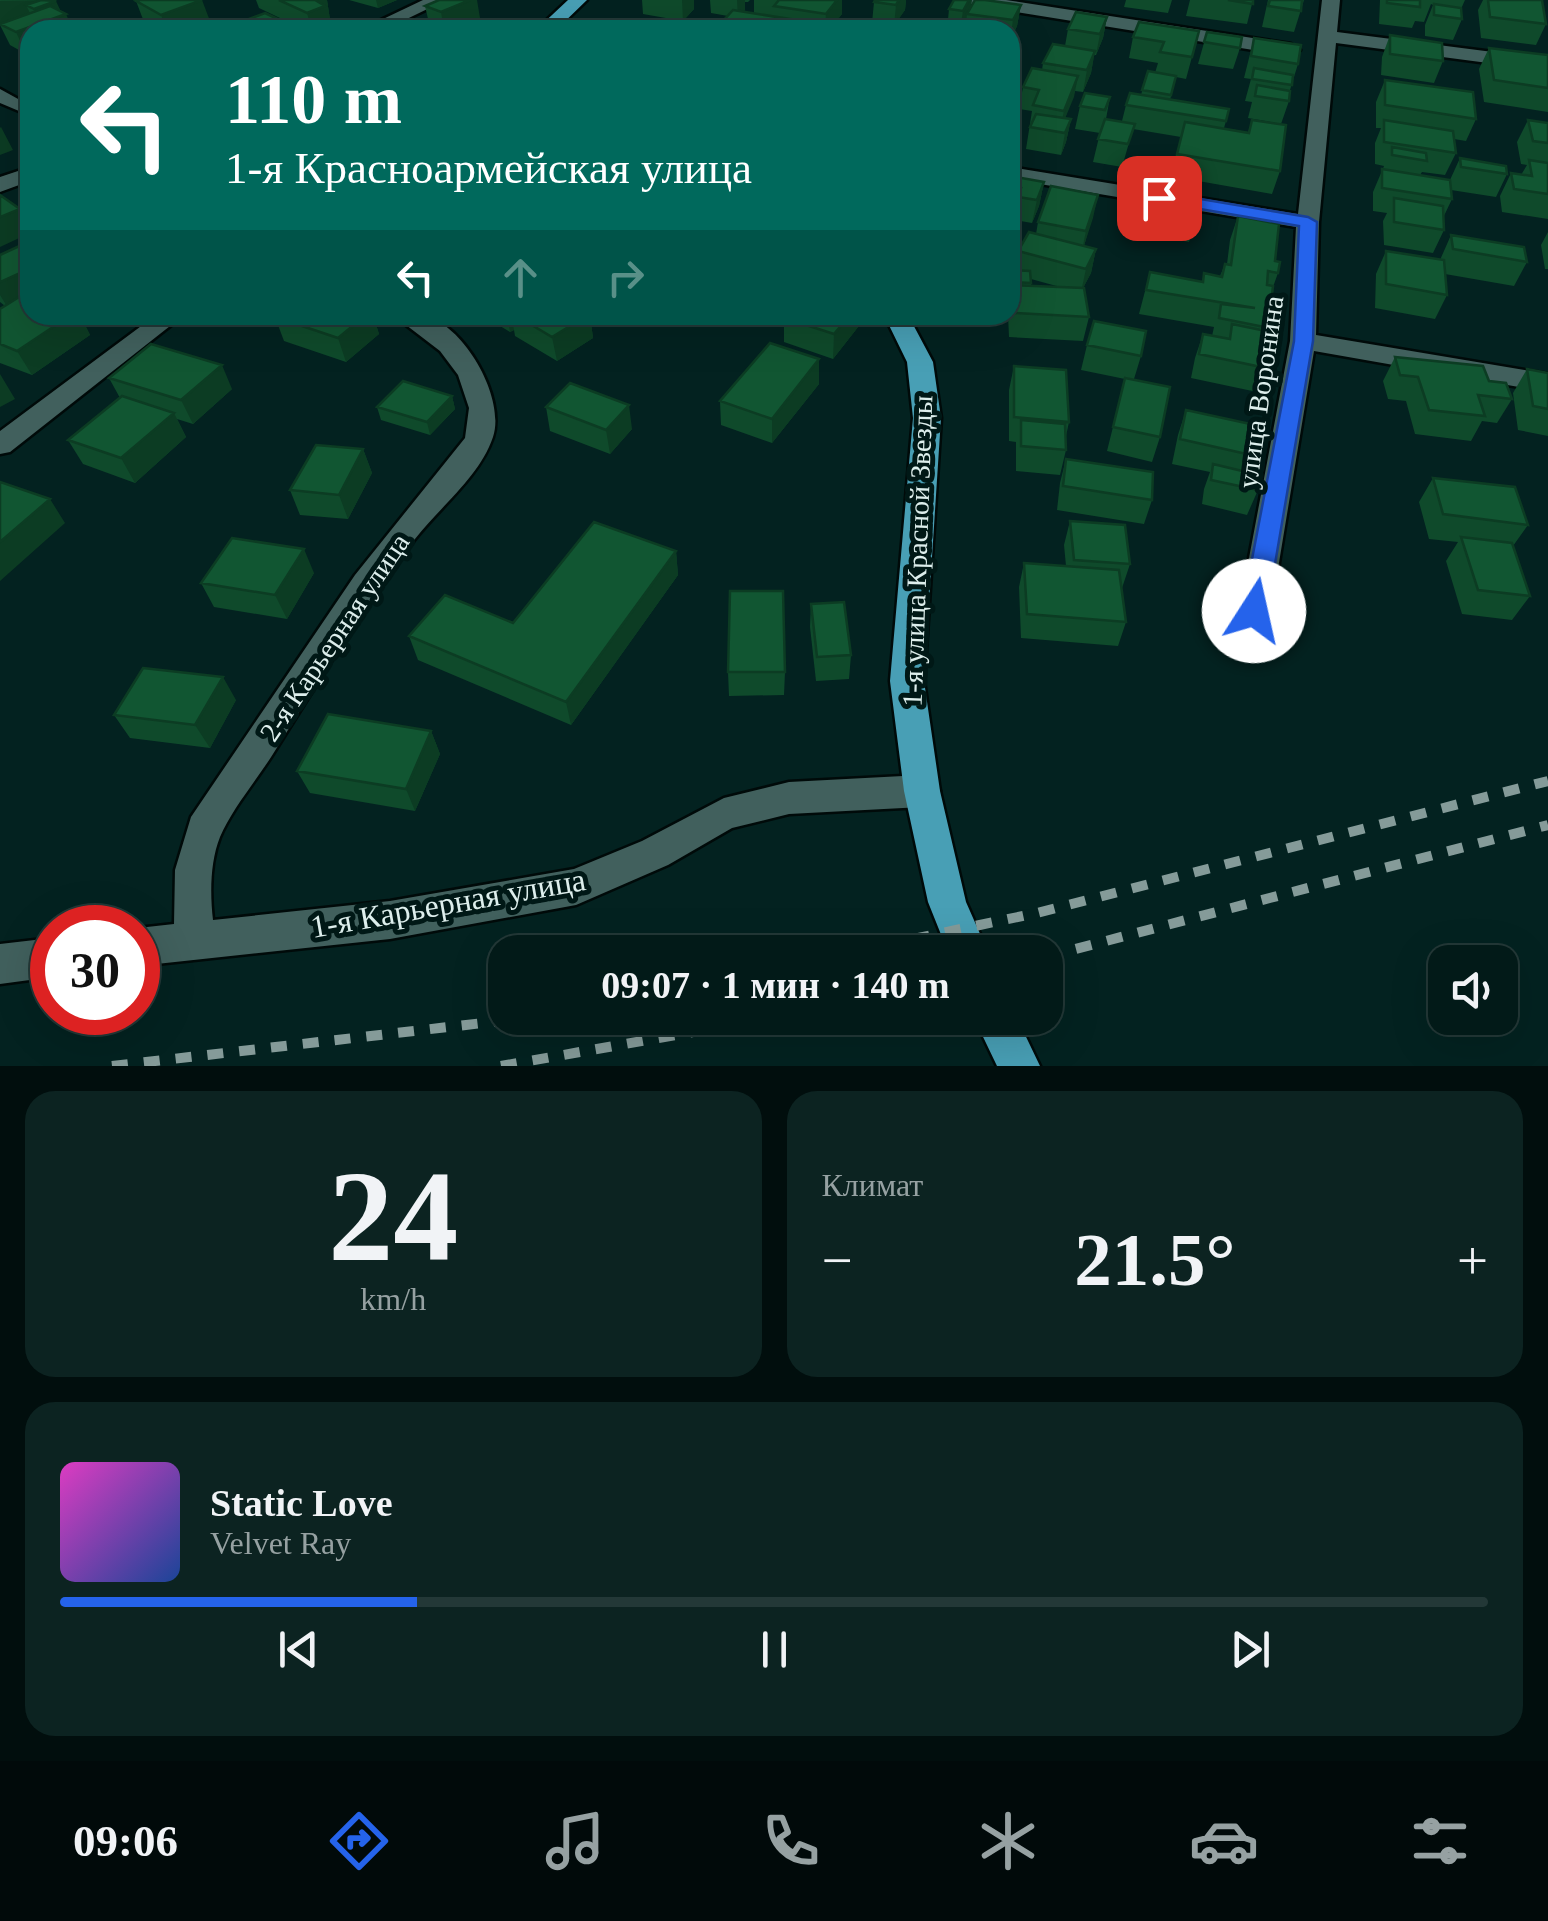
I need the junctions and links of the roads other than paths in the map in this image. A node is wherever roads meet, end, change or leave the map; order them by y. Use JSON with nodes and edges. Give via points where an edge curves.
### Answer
{"nodes":[{"id":1,"x":437,"y":0,"type":"edge"},
{"id":2,"x":973,"y":0,"type":"edge"},
{"id":3,"x":1330,"y":0,"type":"edge"},
{"id":4,"x":392,"y":20,"type":"edge"},
{"id":5,"x":1324,"y":45,"type":"junction"},
{"id":6,"x":1548,"y":64,"type":"edge"},
{"id":7,"x":1020,"y":175,"type":"edge"},
{"id":8,"x":1308,"y":222,"type":"junction"},
{"id":9,"x":159,"y":325,"type":"edge"},
{"id":10,"x":428,"y":325,"type":"edge"},
{"id":11,"x":901,"y":325,"type":"edge"},
{"id":12,"x":1303,"y":341,"type":"junction"},
{"id":13,"x":1548,"y":383,"type":"edge"},
{"id":14,"x":0,"y":445,"type":"edge"},
{"id":15,"x":1254,"y":611,"type":"dead end"},
{"id":16,"x":922,"y":791,"type":"junction"},
{"id":17,"x":961,"y":935,"type":"edge"},
{"id":18,"x":196,"y":940,"type":"junction"},
{"id":19,"x":160,"y":944,"type":"edge"},
{"id":20,"x":30,"y":961,"type":"edge"},
{"id":21,"x":0,"y":964,"type":"edge"},
{"id":22,"x":1004,"y":1035,"type":"edge"},
{"id":23,"x":1019,"y":1066,"type":"edge"}],
"edges":[{"from":1,"to":4,"type":"street"},
{"from":2,"to":5,"type":"street"},
{"from":3,"to":5,"type":"street","name":"улица Воронина"},
{"from":5,"to":6,"type":"street"},
{"from":5,"to":8,"type":"street","name":"улица Воронина"},
{"from":7,"to":8,"type":"street"},
{"from":8,"to":12,"type":"street","name":"улица Воронина"},
{"from":9,"to":14,"type":"street"},
{"from":10,"to":18,"type":"street","name":"2-я Карьерная улица","via":[[463,363],[484,401],[482,432],[465,462],[382,558],[204,828],[192,866]]},
{"from":11,"to":16,"type":"main road","name":"1-я улица Красной Звезды","via":[[920,362],[927,418],[908,682]]},
{"from":12,"to":13,"type":"street"},
{"from":12,"to":15,"type":"street","name":"улица Воронина"},
{"from":16,"to":17,"type":"main road","name":"1-я улица Красной Звезды"},
{"from":16,"to":18,"type":"street","name":"1-я Карьерная улица","via":[[789,798],[724,814],[576,887],[390,920]]},
{"from":18,"to":19,"type":"street","name":"1-я Карьерная улица"},
{"from":20,"to":21,"type":"street"},
{"from":22,"to":23,"type":"main road"}]}
